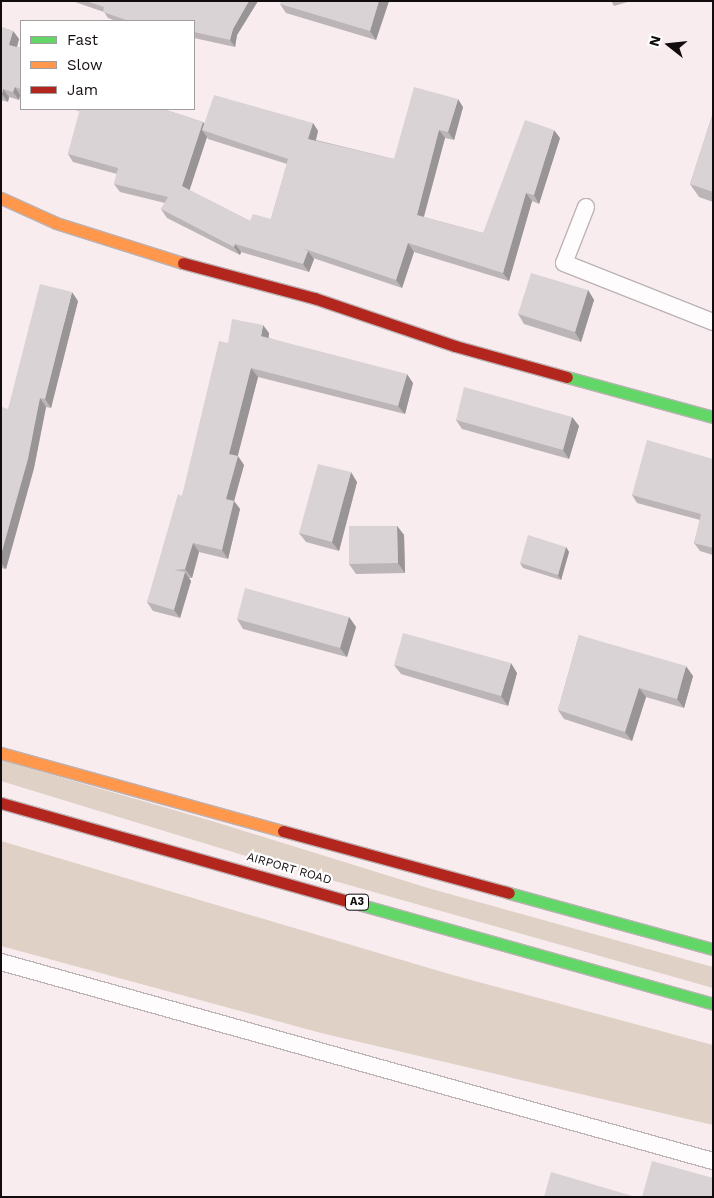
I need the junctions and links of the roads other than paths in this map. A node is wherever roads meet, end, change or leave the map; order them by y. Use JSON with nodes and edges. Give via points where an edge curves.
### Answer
{"nodes":[{"id":1,"x":1,"y":198,"type":"edge"},
{"id":2,"x":586,"y":207,"type":"dead end"},
{"id":3,"x":713,"y":322,"type":"edge"},
{"id":4,"x":713,"y":417,"type":"edge"},
{"id":5,"x":1,"y":753,"type":"edge"},
{"id":6,"x":1,"y":803,"type":"edge"},
{"id":7,"x":713,"y":949,"type":"edge"},
{"id":8,"x":1,"y":962,"type":"edge"},
{"id":9,"x":713,"y":1004,"type":"edge"},
{"id":10,"x":713,"y":1161,"type":"edge"}],
"edges":[{"from":1,"to":4,"type":"main road","via":[[56,223],[113,242],[314,298],[454,346]]},
{"from":2,"to":3,"type":"lane","via":[[564,263]]},
{"from":5,"to":7,"type":"main road"},
{"from":6,"to":9,"type":"main road","name":"AIRPORT ROAD","number":"A3"},
{"from":8,"to":10,"type":"lane"}]}
